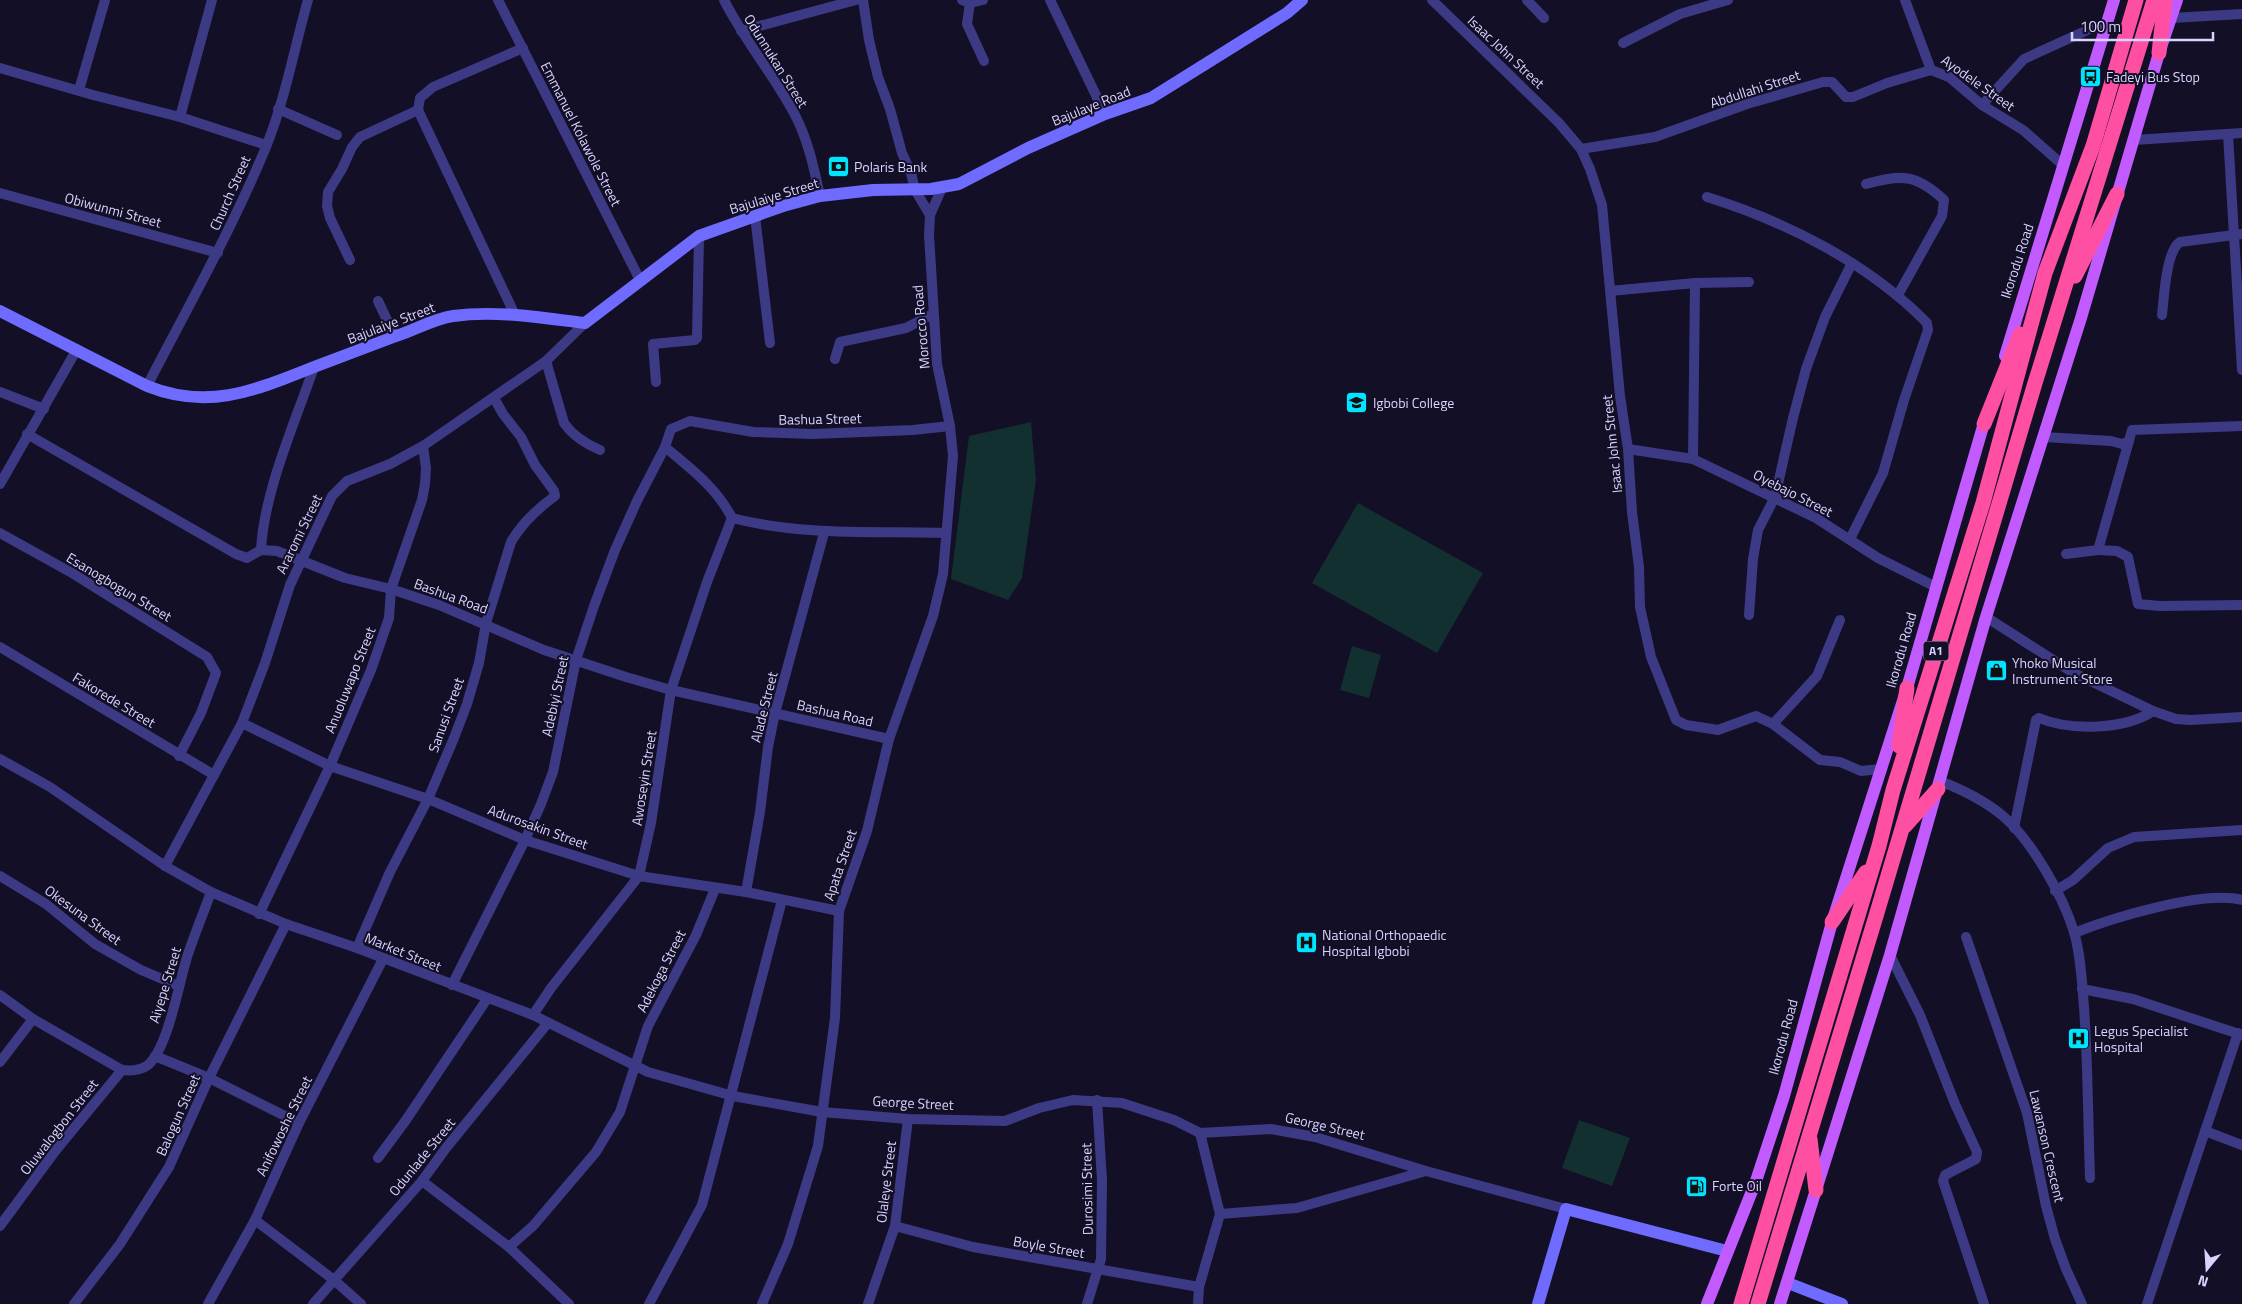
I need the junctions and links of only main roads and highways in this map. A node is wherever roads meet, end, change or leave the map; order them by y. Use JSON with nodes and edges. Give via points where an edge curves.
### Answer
{"nodes":[{"id":1,"x":2114,"y":0,"type":"edge"},
{"id":2,"x":2136,"y":0,"type":"edge"},
{"id":3,"x":2154,"y":0,"type":"edge"},
{"id":4,"x":2165,"y":0,"type":"edge"},
{"id":5,"x":2177,"y":0,"type":"edge"},
{"id":6,"x":2159,"y":53,"type":"junction"},
{"id":7,"x":2117,"y":194,"type":"junction"},
{"id":8,"x":2045,"y":273,"type":"junction"},
{"id":9,"x":2056,"y":313,"type":"junction"},
{"id":10,"x":1984,"y":424,"type":"junction"},
{"id":11,"x":1907,"y":688,"type":"junction"},
{"id":12,"x":1939,"y":785,"type":"junction"},
{"id":13,"x":1893,"y":790,"type":"junction"},
{"id":14,"x":1902,"y":829,"type":"junction"},
{"id":15,"x":1880,"y":846,"type":"junction"},
{"id":16,"x":1832,"y":922,"type":"junction"},
{"id":17,"x":1809,"y":1133,"type":"junction"},
{"id":18,"x":1816,"y":1190,"type":"junction"},
{"id":19,"x":1707,"y":1304,"type":"edge"},
{"id":20,"x":1741,"y":1304,"type":"edge"},
{"id":21,"x":1758,"y":1304,"type":"edge"},
{"id":22,"x":1780,"y":1304,"type":"edge"}],
"edges":[{"from":1,"to":10,"type":"main road","name":"Ikorodu Road"},
{"from":2,"to":8,"type":"highway","number":"A1","via":[[2093,146]]},
{"from":3,"to":9,"type":"highway","number":"A1"},
{"from":4,"to":6,"type":"highway"},
{"from":5,"to":6,"type":"main road"},
{"from":6,"to":7,"type":"main road"},
{"from":7,"to":9,"type":"highway"},
{"from":7,"to":12,"type":"main road","via":[[1986,618]]},
{"from":8,"to":10,"type":"highway"},
{"from":8,"to":13,"type":"highway","number":"A1","via":[[1982,504]]},
{"from":9,"to":14,"type":"highway","number":"A1"},
{"from":10,"to":11,"type":"main road","name":"Ikorodu Road"},
{"from":11,"to":13,"type":"highway"},
{"from":11,"to":16,"type":"main road","name":"Ikorodu Road"},
{"from":12,"to":14,"type":"highway"},
{"from":12,"to":18,"type":"main road","via":[[1890,955]]},
{"from":13,"to":15,"type":"highway","number":"A1"},
{"from":14,"to":17,"type":"highway","number":"A1"},
{"from":15,"to":16,"type":"highway"},
{"from":15,"to":20,"type":"highway","number":"A1"},
{"from":16,"to":19,"type":"main road","name":"Ikorodu Road","via":[[1784,1096],[1756,1181]]},
{"from":17,"to":18,"type":"highway"},
{"from":17,"to":21,"type":"highway","number":"A1"},
{"from":18,"to":22,"type":"main road"}]}
